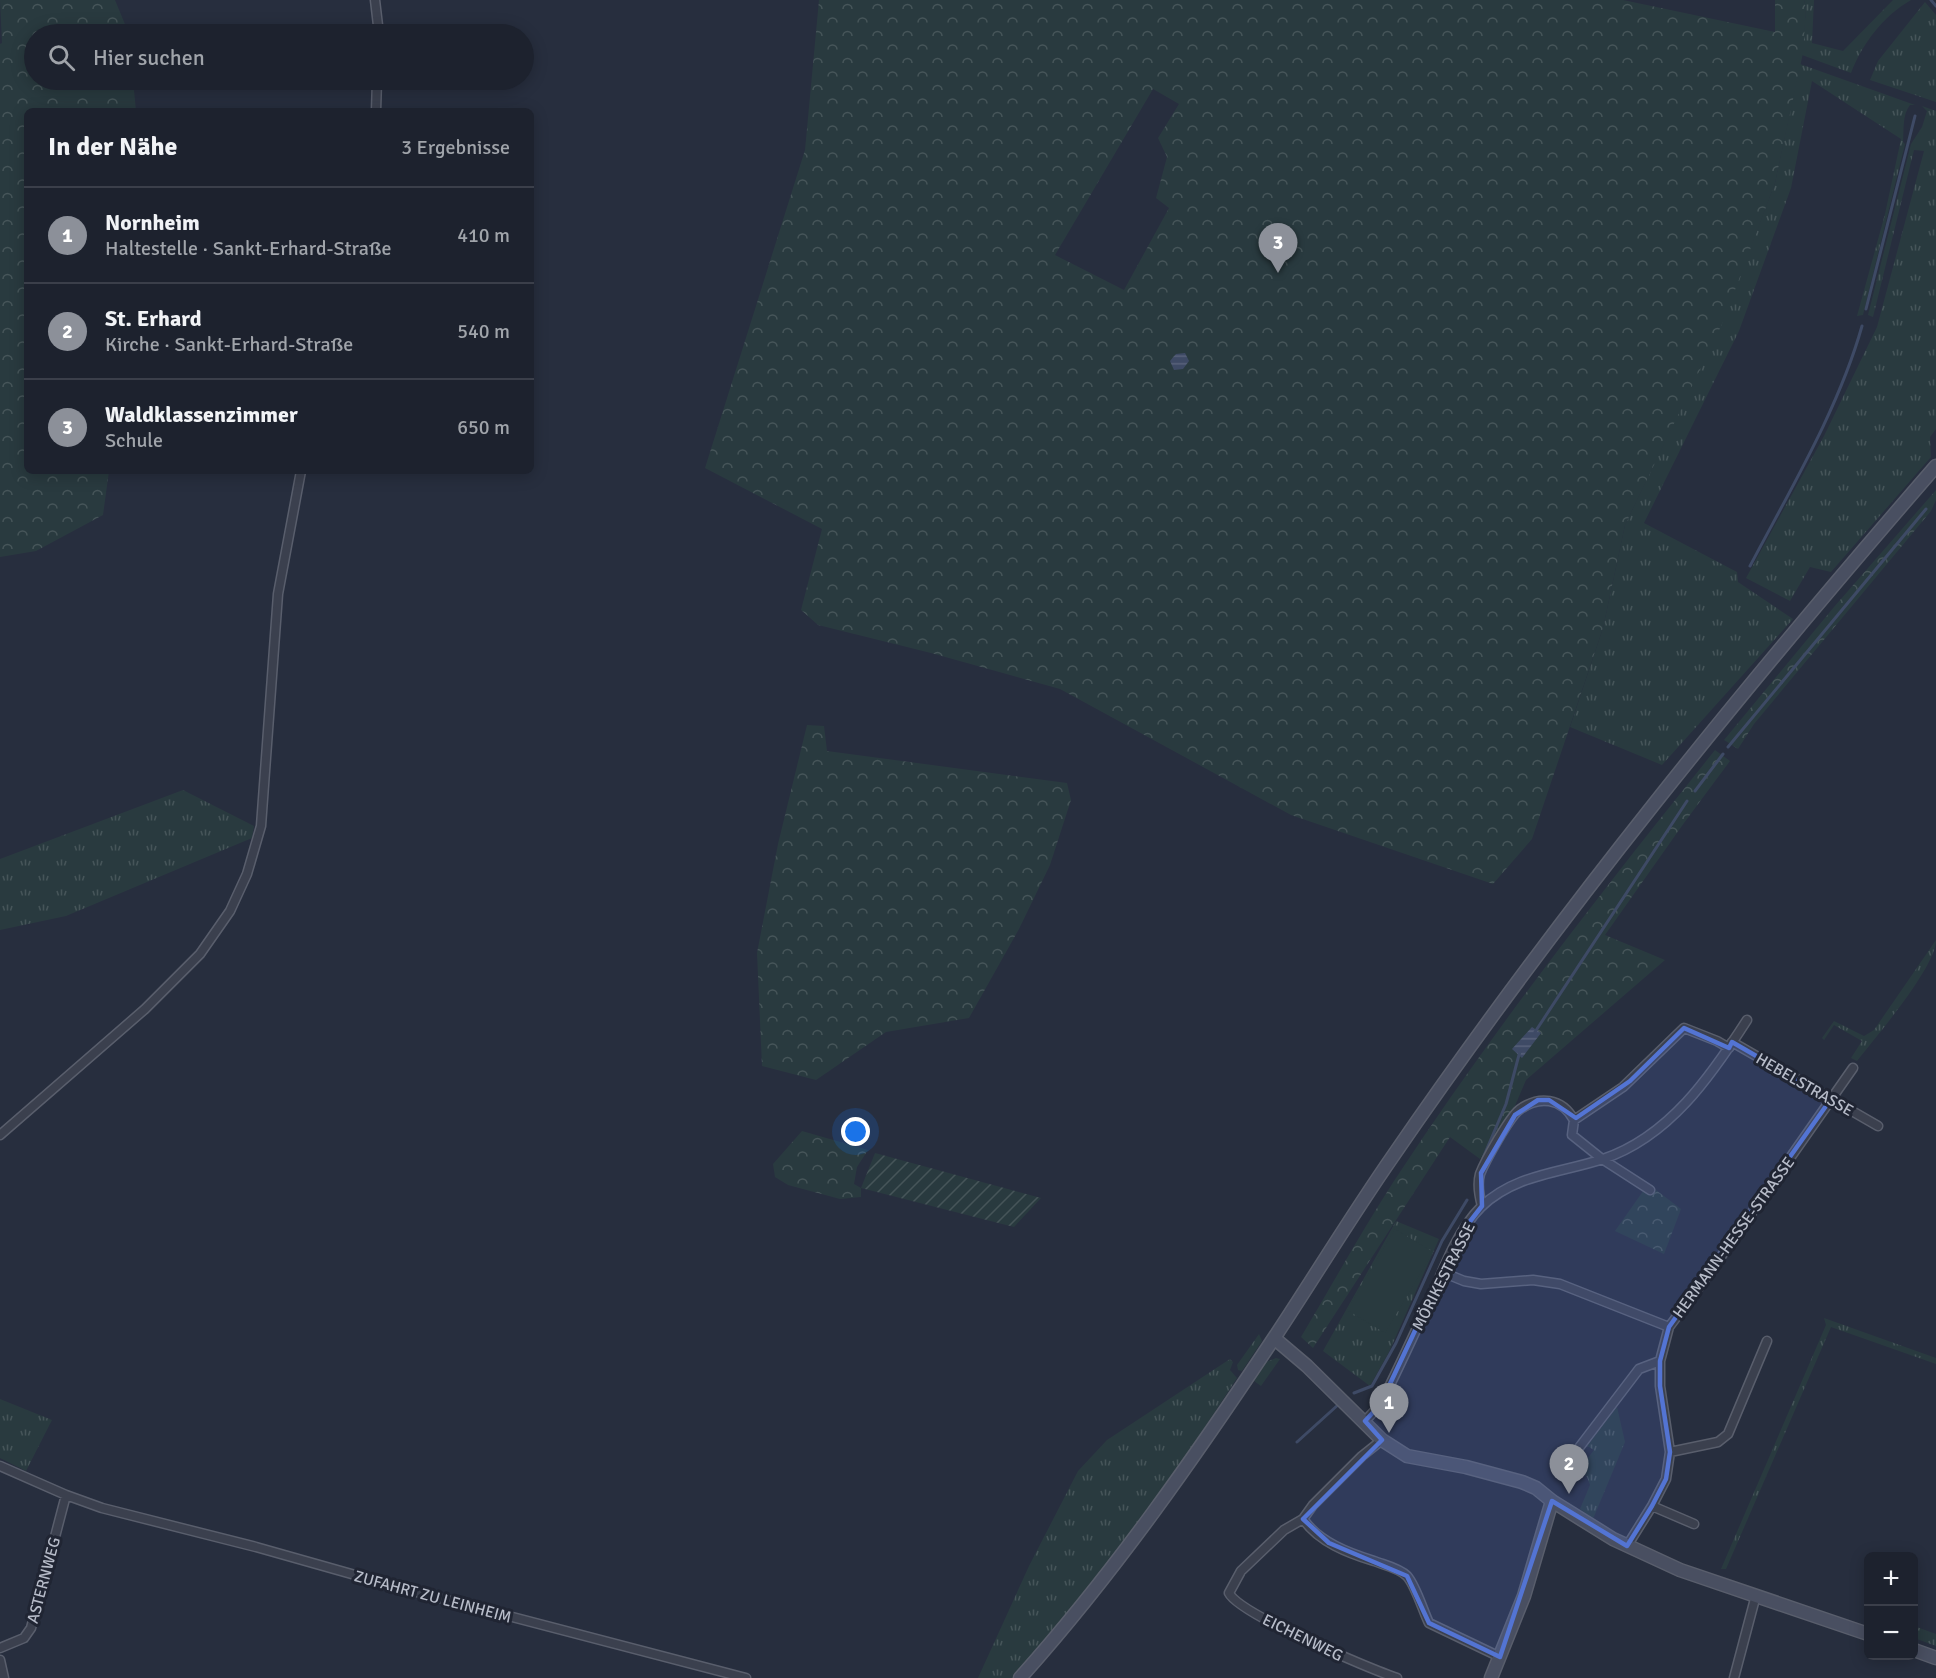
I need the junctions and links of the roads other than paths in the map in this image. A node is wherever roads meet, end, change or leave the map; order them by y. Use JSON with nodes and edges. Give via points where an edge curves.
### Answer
{"nodes":[{"id":1,"x":375,"y":0,"type":"edge"},
{"id":2,"x":378,"y":24,"type":"edge"},
{"id":3,"x":377,"y":90,"type":"edge"},
{"id":4,"x":376,"y":108,"type":"edge"},
{"id":5,"x":1936,"y":466,"type":"edge"},
{"id":6,"x":300,"y":474,"type":"edge"},
{"id":7,"x":1747,"y":1020,"type":"dead end"},
{"id":8,"x":1730,"y":1045,"type":"junction"},
{"id":9,"x":1853,"y":1068,"type":"dead end"},
{"id":10,"x":1831,"y":1099,"type":"junction"},
{"id":11,"x":1574,"y":1120,"type":"junction"},
{"id":12,"x":1878,"y":1126,"type":"dead end"},
{"id":13,"x":0,"y":1135,"type":"edge"},
{"id":14,"x":1602,"y":1160,"type":"junction"},
{"id":15,"x":1650,"y":1190,"type":"dead end"},
{"id":16,"x":1482,"y":1206,"type":"junction"},
{"id":17,"x":1442,"y":1272,"type":"junction"},
{"id":18,"x":1669,"y":1327,"type":"junction"},
{"id":19,"x":1274,"y":1338,"type":"junction"},
{"id":20,"x":1767,"y":1341,"type":"dead end"},
{"id":21,"x":1660,"y":1361,"type":"junction"},
{"id":22,"x":1365,"y":1421,"type":"junction"},
{"id":23,"x":1382,"y":1440,"type":"junction"},
{"id":24,"x":1670,"y":1452,"type":"junction"},
{"id":25,"x":1573,"y":1459,"type":"dead end"},
{"id":26,"x":0,"y":1466,"type":"edge"},
{"id":27,"x":66,"y":1495,"type":"junction"},
{"id":28,"x":1552,"y":1501,"type":"junction"},
{"id":29,"x":1652,"y":1506,"type":"junction"},
{"id":30,"x":1303,"y":1519,"type":"junction"},
{"id":31,"x":1694,"y":1524,"type":"dead end"},
{"id":32,"x":1627,"y":1546,"type":"junction"},
{"id":33,"x":1756,"y":1595,"type":"junction"},
{"id":34,"x":1864,"y":1632,"type":"edge"},
{"id":35,"x":0,"y":1648,"type":"edge"},
{"id":36,"x":1918,"y":1651,"type":"edge"},
{"id":37,"x":1500,"y":1657,"type":"junction"},
{"id":38,"x":1936,"y":1658,"type":"edge"},
{"id":39,"x":0,"y":1660,"type":"edge"},
{"id":40,"x":4,"y":1678,"type":"edge"},
{"id":41,"x":746,"y":1678,"type":"edge"},
{"id":42,"x":1020,"y":1678,"type":"edge"},
{"id":43,"x":1397,"y":1678,"type":"edge"},
{"id":44,"x":1491,"y":1678,"type":"edge"},
{"id":45,"x":1734,"y":1678,"type":"edge"}],
"edges":[{"from":1,"to":2,"type":"street"},
{"from":3,"to":4,"type":"street"},
{"from":5,"to":19,"type":"main road","via":[[1719,722],[1552,933],[1391,1159]]},
{"from":6,"to":13,"type":"street","via":[[278,594],[261,826],[247,874],[230,911],[200,954],[145,1010]]},
{"from":7,"to":8,"type":"street","name":"MÖRIKESTRASSE"},
{"from":8,"to":10,"type":"street","name":"HEBELSTRASSE"},
{"from":8,"to":11,"type":"street","name":"HEBELSTRASSE","via":[[1684,1028],[1623,1088]]},
{"from":8,"to":14,"type":"street","name":"MÖRIKESTRASSE","via":[[1695,1094],[1658,1128],[1627,1150]]},
{"from":9,"to":10,"type":"street","name":"HERMANN-HESSE-STRASSE"},
{"from":10,"to":12,"type":"street","name":"HEBELSTRASSE"},
{"from":10,"to":18,"type":"street","name":"HERMANN-HESSE-STRASSE"},
{"from":11,"to":14,"type":"street","via":[[1572,1135]]},
{"from":11,"to":16,"type":"street","via":[[1564,1106],[1549,1100],[1538,1100],[1518,1111],[1480,1173]]},
{"from":14,"to":15,"type":"street"},
{"from":14,"to":16,"type":"street","name":"MÖRIKESTRASSE","via":[[1519,1182]]},
{"from":16,"to":17,"type":"street","name":"MÖRIKESTRASSE","via":[[1461,1233]]},
{"from":17,"to":18,"type":"street","via":[[1481,1284],[1533,1280],[1560,1284]]},
{"from":17,"to":22,"type":"street","name":"MÖRIKESTRASSE","via":[[1380,1405]]},
{"from":18,"to":21,"type":"street","name":"HERMANN-HESSE-STRASSE"},
{"from":19,"to":22,"type":"main road"},
{"from":19,"to":42,"type":"main road","via":[[1121,1556]]},
{"from":20,"to":24,"type":"street","via":[[1728,1434],[1718,1442]]},
{"from":21,"to":24,"type":"street","name":"HERMANN-HESSE-STRASSE"},
{"from":21,"to":25,"type":"street","via":[[1639,1369]]},
{"from":22,"to":23,"type":"main road"},
{"from":23,"to":28,"type":"main road","via":[[1410,1457],[1511,1478],[1536,1488]]},
{"from":23,"to":30,"type":"street"},
{"from":24,"to":29,"type":"street","via":[[1665,1479]]},
{"from":26,"to":27,"type":"street","name":"ZUFAHRT ZU LEINHEIM"},
{"from":27,"to":35,"type":"street","name":"ASTERNWEG","via":[[31,1628],[24,1638]]},
{"from":27,"to":41,"type":"street","name":"ZUFAHRT ZU LEINHEIM","via":[[120,1513]]},
{"from":28,"to":32,"type":"main road"},
{"from":28,"to":37,"type":"main road","via":[[1524,1596]]},
{"from":29,"to":31,"type":"street"},
{"from":29,"to":32,"type":"street"},
{"from":30,"to":37,"type":"street","via":[[1311,1531],[1329,1542],[1407,1576],[1429,1623]]},
{"from":30,"to":43,"type":"street","name":"EICHENWEG","via":[[1284,1530],[1241,1570],[1229,1593],[1231,1597],[1251,1611],[1350,1660]]},
{"from":32,"to":33,"type":"main road","via":[[1680,1570]]},
{"from":33,"to":34,"type":"main road"},
{"from":33,"to":45,"type":"street"},
{"from":36,"to":38,"type":"main road"},
{"from":37,"to":44,"type":"main road"},
{"from":39,"to":40,"type":"street"}]}
